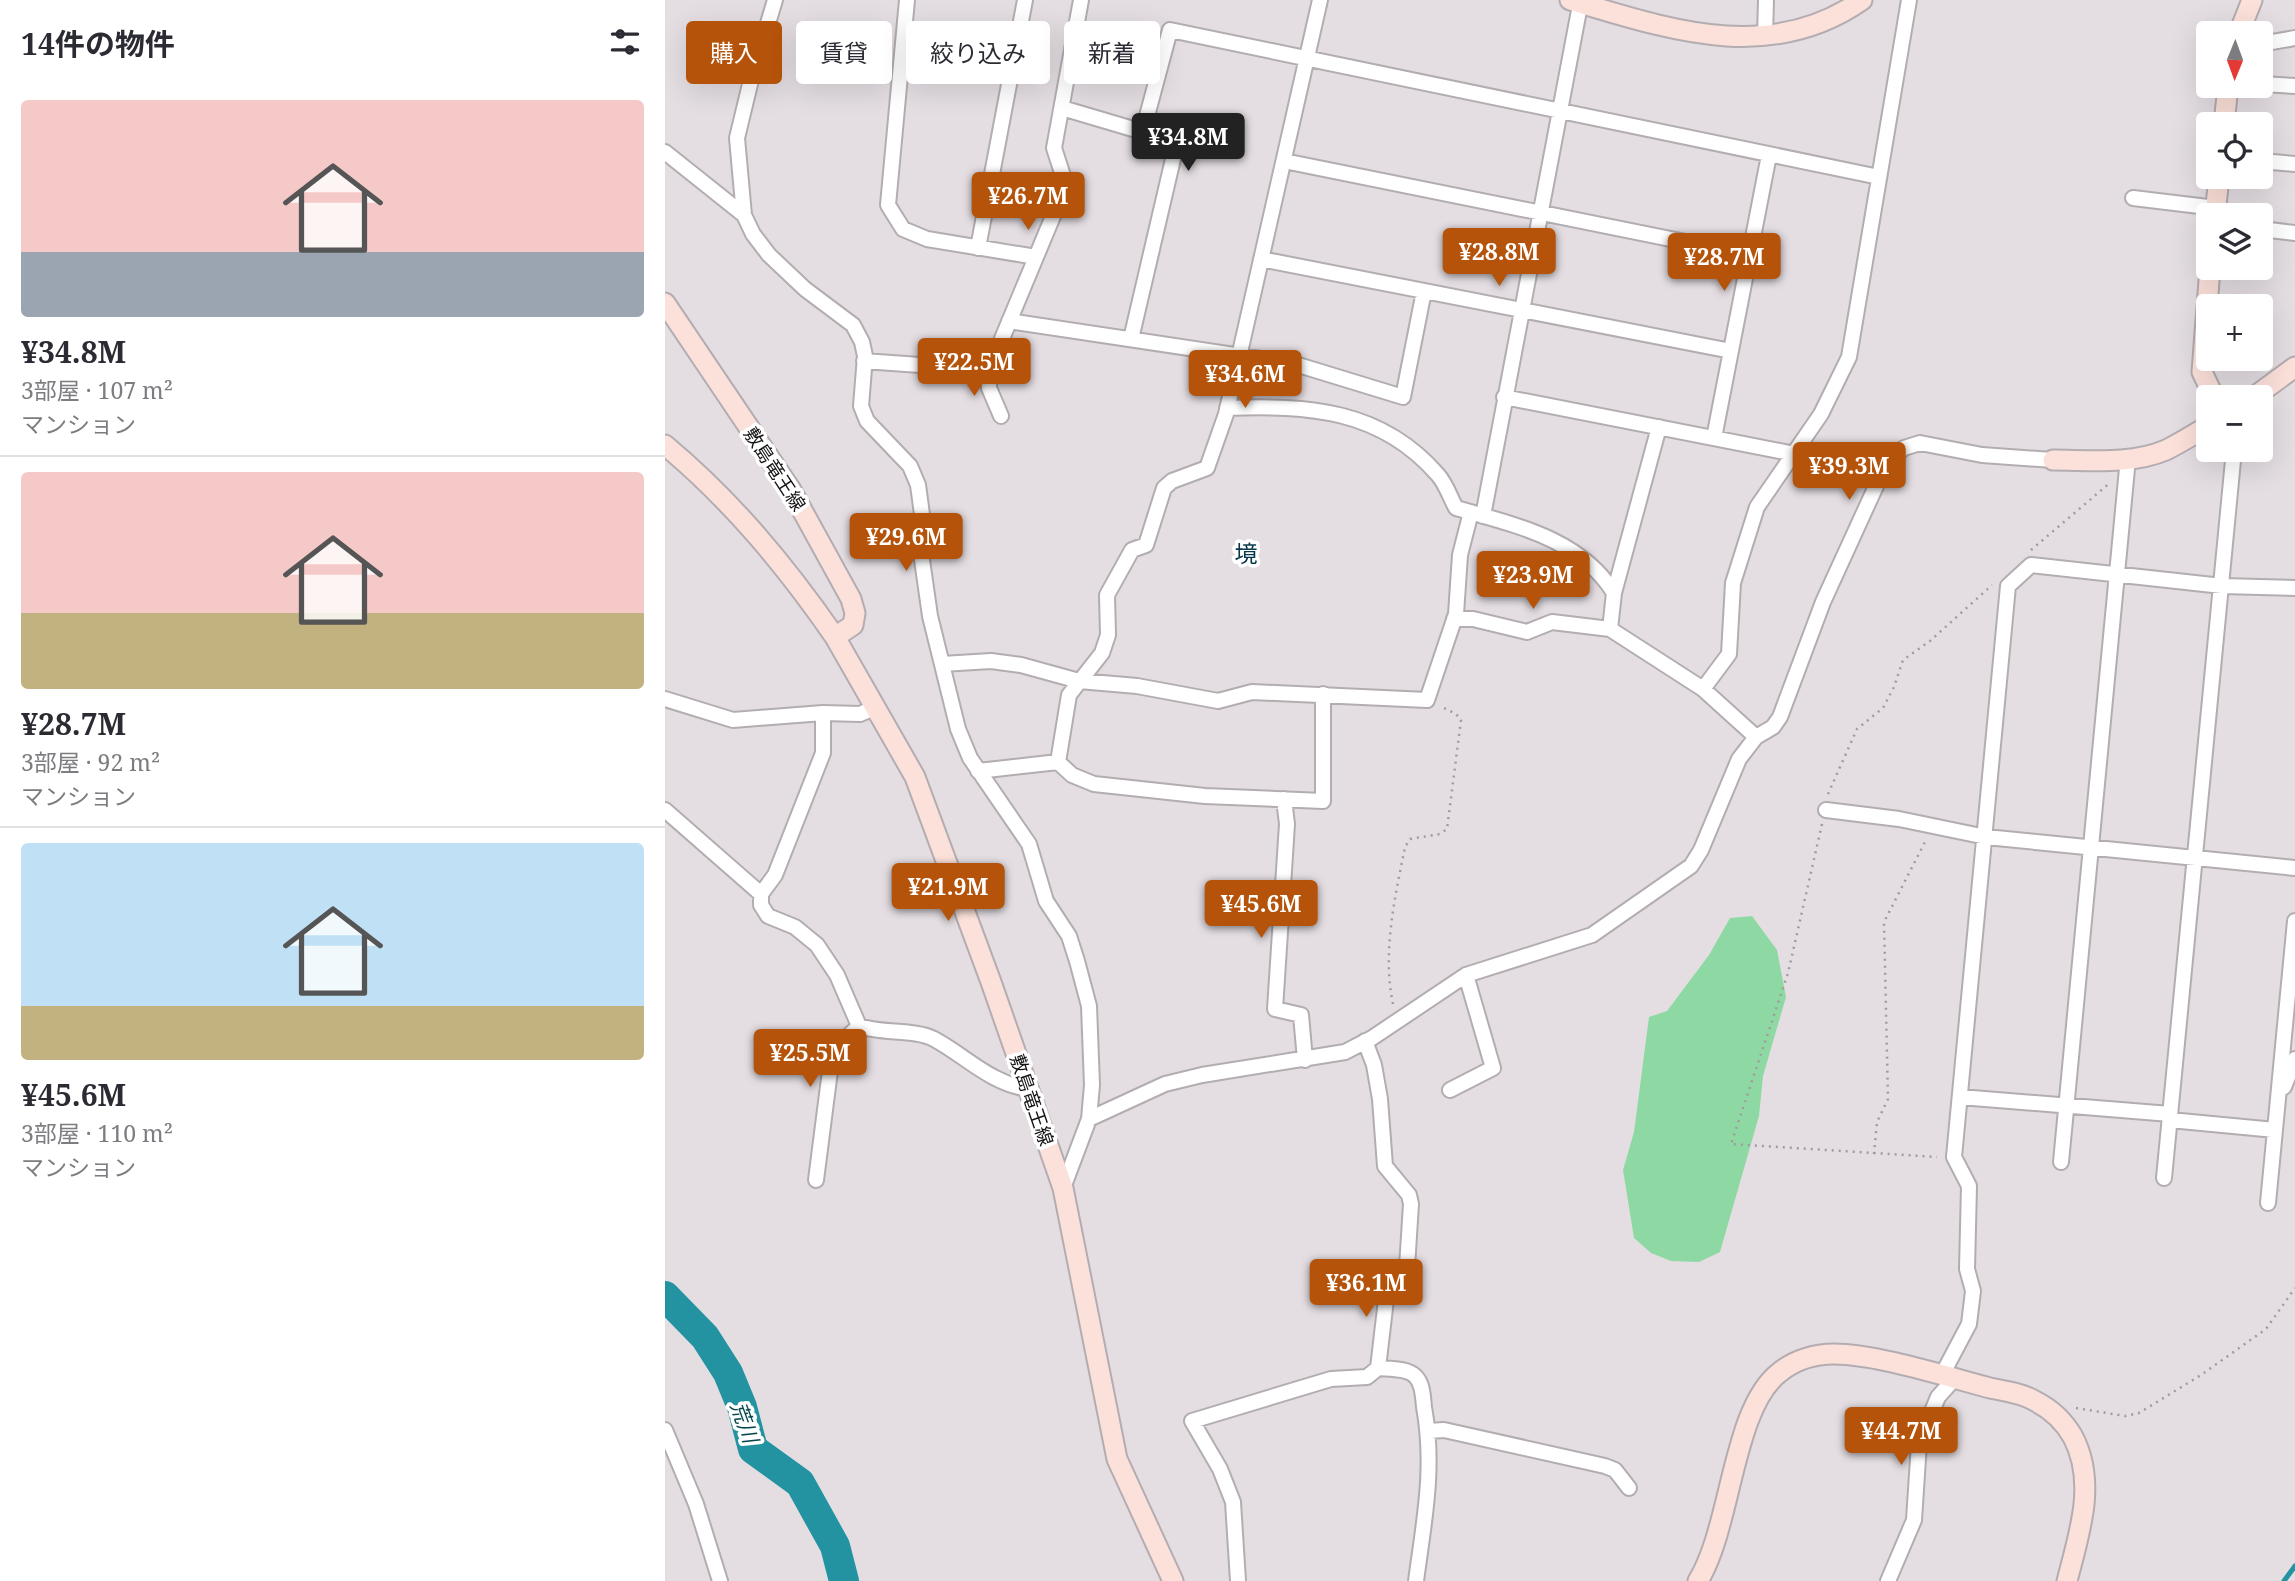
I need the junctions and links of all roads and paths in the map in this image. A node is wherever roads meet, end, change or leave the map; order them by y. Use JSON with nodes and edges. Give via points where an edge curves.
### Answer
{"nodes":[{"id":1,"x":775,"y":0,"type":"edge"},
{"id":2,"x":907,"y":0,"type":"edge"},
{"id":3,"x":1025,"y":0,"type":"edge"},
{"id":4,"x":1081,"y":0,"type":"edge"},
{"id":5,"x":1320,"y":0,"type":"edge"},
{"id":6,"x":1766,"y":0,"type":"edge"},
{"id":7,"x":1862,"y":0,"type":"edge"},
{"id":8,"x":1909,"y":0,"type":"edge"},
{"id":9,"x":2252,"y":0,"type":"edge"},
{"id":10,"x":1577,"y":1,"type":"edge"},
{"id":11,"x":2244,"y":21,"type":"edge"},
{"id":12,"x":1765,"y":35,"type":"junction"},
{"id":13,"x":2295,"y":38,"type":"edge"},
{"id":14,"x":2273,"y":42,"type":"edge"},
{"id":15,"x":1307,"y":60,"type":"junction"},
{"id":16,"x":2273,"y":85,"type":"edge"},
{"id":17,"x":2295,"y":86,"type":"edge"},
{"id":18,"x":1062,"y":108,"type":"junction"},
{"id":19,"x":1559,"y":113,"type":"junction"},
{"id":20,"x":1143,"y":131,"type":"junction"},
{"id":21,"x":665,"y":152,"type":"edge"},
{"id":22,"x":1769,"y":155,"type":"junction"},
{"id":23,"x":1284,"y":161,"type":"junction"},
{"id":24,"x":2273,"y":162,"type":"edge"},
{"id":25,"x":2295,"y":164,"type":"edge"},
{"id":26,"x":1879,"y":177,"type":"junction"},
{"id":27,"x":2133,"y":198,"type":"dead end"},
{"id":28,"x":2196,"y":208,"type":"edge"},
{"id":29,"x":1540,"y":211,"type":"junction"},
{"id":30,"x":744,"y":215,"type":"junction"},
{"id":31,"x":2273,"y":230,"type":"edge"},
{"id":32,"x":2295,"y":233,"type":"edge"},
{"id":33,"x":978,"y":248,"type":"junction"},
{"id":34,"x":1750,"y":255,"type":"junction"},
{"id":35,"x":1036,"y":257,"type":"junction"},
{"id":36,"x":1261,"y":259,"type":"junction"},
{"id":37,"x":2209,"y":280,"type":"edge"},
{"id":38,"x":1425,"y":291,"type":"junction"},
{"id":39,"x":665,"y":303,"type":"edge"},
{"id":40,"x":1521,"y":310,"type":"junction"},
{"id":41,"x":1009,"y":321,"type":"junction"},
{"id":42,"x":1131,"y":339,"type":"junction"},
{"id":43,"x":1731,"y":351,"type":"junction"},
{"id":44,"x":1239,"y":356,"type":"junction"},
{"id":45,"x":864,"y":360,"type":"junction"},
{"id":46,"x":2295,"y":367,"type":"edge"},
{"id":47,"x":989,"y":370,"type":"junction"},
{"id":48,"x":2208,"y":385,"type":"edge"},
{"id":49,"x":2270,"y":385,"type":"edge"},
{"id":50,"x":1504,"y":397,"type":"junction"},
{"id":51,"x":1227,"y":408,"type":"junction"},
{"id":52,"x":1001,"y":416,"type":"dead end"},
{"id":53,"x":1660,"y":427,"type":"junction"},
{"id":54,"x":2196,"y":433,"type":"edge"},
{"id":55,"x":1714,"y":438,"type":"junction"},
{"id":56,"x":665,"y":445,"type":"edge"},
{"id":57,"x":1795,"y":454,"type":"junction"},
{"id":58,"x":2053,"y":460,"type":"joint"},
{"id":59,"x":2233,"y":462,"type":"edge"},
{"id":60,"x":2127,"y":463,"type":"junction"},
{"id":61,"x":1477,"y":514,"type":"junction"},
{"id":62,"x":2031,"y":551,"type":"dead end"},
{"id":63,"x":2117,"y":574,"type":"junction"},
{"id":64,"x":2001,"y":578,"type":"dead end"},
{"id":65,"x":2222,"y":586,"type":"junction"},
{"id":66,"x":2295,"y":588,"type":"edge"},
{"id":67,"x":1614,"y":593,"type":"junction"},
{"id":68,"x":1454,"y":619,"type":"junction"},
{"id":69,"x":1610,"y":629,"type":"junction"},
{"id":70,"x":835,"y":637,"type":"junction"},
{"id":71,"x":942,"y":664,"type":"junction"},
{"id":72,"x":1079,"y":681,"type":"junction"},
{"id":73,"x":1703,"y":689,"type":"junction"},
{"id":74,"x":1323,"y":694,"type":"junction"},
{"id":75,"x":665,"y":699,"type":"edge"},
{"id":76,"x":1427,"y":700,"type":"junction"},
{"id":77,"x":876,"y":707,"type":"junction"},
{"id":78,"x":824,"y":713,"type":"junction"},
{"id":79,"x":1756,"y":737,"type":"junction"},
{"id":80,"x":1058,"y":762,"type":"junction"},
{"id":81,"x":978,"y":771,"type":"junction"},
{"id":82,"x":1284,"y":799,"type":"junction"},
{"id":83,"x":665,"y":810,"type":"edge"},
{"id":84,"x":1826,"y":810,"type":"junction"},
{"id":85,"x":1933,"y":826,"type":"junction"},
{"id":86,"x":1986,"y":837,"type":"junction"},
{"id":87,"x":2091,"y":848,"type":"junction"},
{"id":88,"x":2194,"y":858,"type":"junction"},
{"id":89,"x":2295,"y":868,"type":"edge"},
{"id":90,"x":761,"y":894,"type":"junction"},
{"id":91,"x":2295,"y":921,"type":"edge"},
{"id":92,"x":1467,"y":975,"type":"junction"},
{"id":93,"x":1396,"y":1021,"type":"junction"},
{"id":94,"x":859,"y":1026,"type":"junction"},
{"id":95,"x":1365,"y":1041,"type":"junction"},
{"id":96,"x":2295,"y":1059,"type":"edge"},
{"id":97,"x":1305,"y":1060,"type":"junction"},
{"id":98,"x":1028,"y":1089,"type":"junction"},
{"id":99,"x":1450,"y":1090,"type":"dead end"},
{"id":100,"x":1960,"y":1097,"type":"junction"},
{"id":101,"x":2066,"y":1105,"type":"junction"},
{"id":102,"x":2278,"y":1105,"type":"junction"},
{"id":103,"x":2170,"y":1117,"type":"junction"},
{"id":104,"x":1089,"y":1119,"type":"junction"},
{"id":105,"x":2275,"y":1130,"type":"junction"},
{"id":106,"x":1874,"y":1154,"type":"junction"},
{"id":107,"x":1954,"y":1157,"type":"junction"},
{"id":108,"x":2061,"y":1161,"type":"dead end"},
{"id":109,"x":2164,"y":1178,"type":"dead end"},
{"id":110,"x":817,"y":1180,"type":"dead end"},
{"id":111,"x":1063,"y":1188,"type":"junction"},
{"id":112,"x":2268,"y":1203,"type":"dead end"},
{"id":113,"x":2295,"y":1288,"type":"edge"},
{"id":114,"x":1378,"y":1368,"type":"junction"},
{"id":115,"x":1949,"y":1377,"type":"junction"},
{"id":116,"x":2069,"y":1407,"type":"dead end"},
{"id":117,"x":665,"y":1430,"type":"edge"},
{"id":118,"x":1429,"y":1432,"type":"junction"},
{"id":119,"x":1629,"y":1488,"type":"dead end"},
{"id":120,"x":1893,"y":1578,"type":"edge"},
{"id":121,"x":720,"y":1581,"type":"edge"},
{"id":122,"x":1173,"y":1581,"type":"edge"},
{"id":123,"x":1238,"y":1581,"type":"edge"},
{"id":124,"x":1416,"y":1581,"type":"edge"},
{"id":125,"x":1698,"y":1581,"type":"edge"},
{"id":126,"x":2067,"y":1581,"type":"edge"}],
"edges":[{"from":1,"to":30,"type":"street","via":[[737,138]]},
{"from":2,"to":33,"type":"street","via":[[888,205],[903,229],[927,239]]},
{"from":3,"to":33,"type":"street"},
{"from":4,"to":18,"type":"street"},
{"from":5,"to":15,"type":"street"},
{"from":6,"to":12,"type":"street"},
{"from":7,"to":12,"type":"main road","via":[[1803,31]]},
{"from":8,"to":26,"type":"street"},
{"from":9,"to":11,"type":"main road"},
{"from":10,"to":12,"type":"main road","via":[[1661,27],[1716,37]]},
{"from":10,"to":19,"type":"street"},
{"from":13,"to":14,"type":"street"},
{"from":15,"to":19,"type":"street"},
{"from":15,"to":20,"type":"street","via":[[1170,30]]},
{"from":15,"to":23,"type":"street"},
{"from":16,"to":17,"type":"street"},
{"from":18,"to":20,"type":"street"},
{"from":18,"to":35,"type":"street","via":[[1054,148],[1066,186]]},
{"from":19,"to":22,"type":"street"},
{"from":19,"to":29,"type":"street"},
{"from":20,"to":42,"type":"street","via":[[1177,142]]},
{"from":21,"to":30,"type":"street"},
{"from":22,"to":26,"type":"street"},
{"from":22,"to":34,"type":"street"},
{"from":23,"to":29,"type":"street"},
{"from":23,"to":36,"type":"street"},
{"from":24,"to":25,"type":"street"},
{"from":26,"to":57,"type":"street","via":[[1849,357]]},
{"from":27,"to":28,"type":"street"},
{"from":29,"to":34,"type":"street"},
{"from":29,"to":40,"type":"street"},
{"from":30,"to":45,"type":"street","via":[[769,254],[853,325]]},
{"from":31,"to":32,"type":"street"},
{"from":33,"to":35,"type":"street"},
{"from":34,"to":43,"type":"street"},
{"from":35,"to":41,"type":"street"},
{"from":36,"to":38,"type":"street"},
{"from":36,"to":44,"type":"street"},
{"from":37,"to":48,"type":"main road","via":[[2202,372]]},
{"from":38,"to":40,"type":"street"},
{"from":38,"to":44,"type":"street","via":[[1403,397],[1295,364]]},
{"from":39,"to":70,"type":"main road","name":"敷島竜王線","via":[[791,490],[845,589],[855,613],[853,625]]},
{"from":40,"to":43,"type":"street"},
{"from":40,"to":50,"type":"street"},
{"from":41,"to":42,"type":"street"},
{"from":41,"to":47,"type":"street"},
{"from":42,"to":44,"type":"street"},
{"from":43,"to":55,"type":"street"},
{"from":44,"to":51,"type":"street"},
{"from":45,"to":47,"type":"street"},
{"from":45,"to":71,"type":"street","via":[[861,406],[867,421],[910,466],[918,485],[924,529],[922,560]]},
{"from":46,"to":49,"type":"main road"},
{"from":47,"to":52,"type":"street","via":[[989,388]]},
{"from":50,"to":53,"type":"street"},
{"from":50,"to":61,"type":"street"},
{"from":51,"to":61,"type":"street","via":[[1318,409],[1370,425],[1414,452],[1439,476],[1456,508]]},
{"from":51,"to":72,"type":"street","via":[[1207,468],[1164,488],[1146,545],[1132,550],[1107,595],[1108,635],[1102,653]]},
{"from":53,"to":55,"type":"street"},
{"from":53,"to":67,"type":"street"},
{"from":54,"to":60,"type":"main road"},
{"from":55,"to":57,"type":"street"},
{"from":56,"to":70,"type":"main road","name":"敷島竜王線","via":[[743,517]]},
{"from":57,"to":73,"type":"street","via":[[1757,507],[1733,583],[1729,654]]},
{"from":58,"to":60,"type":"main road"},
{"from":58,"to":79,"type":"street","via":[[1982,455],[1920,443],[1887,462],[1823,603],[1780,717]]},
{"from":59,"to":65,"type":"street"},
{"from":60,"to":62,"type":"path"},
{"from":60,"to":63,"type":"street"},
{"from":61,"to":67,"type":"street","via":[[1559,542],[1596,569]]},
{"from":61,"to":68,"type":"street","via":[[1460,555]]},
{"from":63,"to":65,"type":"street"},
{"from":63,"to":86,"type":"street","via":[[2031,565],[2008,586]]},
{"from":63,"to":87,"type":"street"},
{"from":64,"to":84,"type":"path","via":[[1903,660],[1883,708],[1857,729],[1839,763]]},
{"from":65,"to":66,"type":"street"},
{"from":65,"to":88,"type":"street"},
{"from":67,"to":69,"type":"street"},
{"from":68,"to":69,"type":"street","via":[[1527,632],[1552,622]]},
{"from":68,"to":76,"type":"street"},
{"from":69,"to":73,"type":"street"},
{"from":70,"to":77,"type":"main road","name":"敷島竜王線"},
{"from":71,"to":72,"type":"street","via":[[991,661]]},
{"from":71,"to":81,"type":"street","via":[[958,729]]},
{"from":72,"to":74,"type":"street","via":[[1218,701],[1252,692]]},
{"from":72,"to":80,"type":"street","via":[[1069,695]]},
{"from":73,"to":79,"type":"street"},
{"from":74,"to":76,"type":"street"},
{"from":74,"to":82,"type":"street","via":[[1323,801]]},
{"from":75,"to":78,"type":"street","via":[[733,720]]},
{"from":76,"to":93,"type":"path","via":[[1461,720],[1447,829],[1410,839],[1405,847],[1390,941],[1389,989]]},
{"from":77,"to":78,"type":"street","via":[[860,714]]},
{"from":77,"to":98,"type":"main road","name":"敷島竜王線","via":[[915,777]]},
{"from":78,"to":90,"type":"street","via":[[823,753],[775,876]]},
{"from":79,"to":92,"type":"street","via":[[1739,759],[1701,850],[1673,881],[1592,935]]},
{"from":80,"to":81,"type":"street"},
{"from":80,"to":82,"type":"street","via":[[1072,775],[1094,784]]},
{"from":81,"to":104,"type":"street","via":[[1029,844],[1046,901],[1069,936],[1077,961],[1089,1006]]},
{"from":82,"to":97,"type":"street","via":[[1287,824],[1275,1009],[1301,1015]]},
{"from":83,"to":90,"type":"street"},
{"from":84,"to":85,"type":"street"},
{"from":84,"to":106,"type":"path","via":[[1788,973],[1731,1144]]},
{"from":85,"to":86,"type":"street"},
{"from":85,"to":106,"type":"path","via":[[1884,922],[1888,1099],[1877,1122]]},
{"from":86,"to":87,"type":"street"},
{"from":86,"to":100,"type":"street"},
{"from":87,"to":88,"type":"street"},
{"from":87,"to":101,"type":"street"},
{"from":88,"to":89,"type":"street"},
{"from":88,"to":103,"type":"street"},
{"from":90,"to":94,"type":"street","via":[[768,916],[817,945],[837,975]]},
{"from":91,"to":102,"type":"street"},
{"from":92,"to":93,"type":"street"},
{"from":92,"to":99,"type":"street","via":[[1493,1068]]},
{"from":93,"to":95,"type":"street"},
{"from":94,"to":98,"type":"street","via":[[931,1038],[991,1078]]},
{"from":94,"to":110,"type":"street","via":[[844,1040],[831,1063]]},
{"from":95,"to":97,"type":"street","via":[[1345,1052]]},
{"from":95,"to":114,"type":"street","via":[[1380,1099],[1385,1166],[1411,1204],[1407,1267],[1389,1274]]},
{"from":96,"to":102,"type":"street"},
{"from":97,"to":104,"type":"street","via":[[1202,1074],[1165,1084]]},
{"from":98,"to":111,"type":"main road","name":"敷島竜王線"},
{"from":100,"to":101,"type":"street"},
{"from":100,"to":107,"type":"street"},
{"from":101,"to":103,"type":"street"},
{"from":101,"to":108,"type":"street"},
{"from":102,"to":105,"type":"street"},
{"from":103,"to":105,"type":"street"},
{"from":103,"to":109,"type":"street"},
{"from":104,"to":111,"type":"street"},
{"from":105,"to":112,"type":"street"},
{"from":106,"to":107,"type":"path"},
{"from":107,"to":115,"type":"street","via":[[1969,1186],[1967,1269],[1973,1292],[1969,1324]]},
{"from":111,"to":122,"type":"main road","name":"敷島竜王線","via":[[1117,1459]]},
{"from":113,"to":116,"type":"path","via":[[2266,1329],[2139,1413],[2125,1416]]},
{"from":114,"to":118,"type":"street","via":[[1416,1376]]},
{"from":114,"to":123,"type":"street","via":[[1367,1377],[1331,1379],[1192,1421],[1233,1502]]},
{"from":115,"to":120,"type":"street","via":[[1919,1443],[1914,1520]]},
{"from":115,"to":125,"type":"main road","via":[[1836,1354],[1814,1356],[1779,1373],[1759,1395],[1714,1546]]},
{"from":115,"to":126,"type":"main road","via":[[2033,1399],[2060,1418],[2073,1437],[2085,1477],[2085,1501]]},
{"from":117,"to":121,"type":"street","via":[[696,1504]]},
{"from":118,"to":119,"type":"street","via":[[1444,1430],[1605,1466],[1615,1470]]},
{"from":118,"to":124,"type":"street","via":[[1431,1462]]}]}
